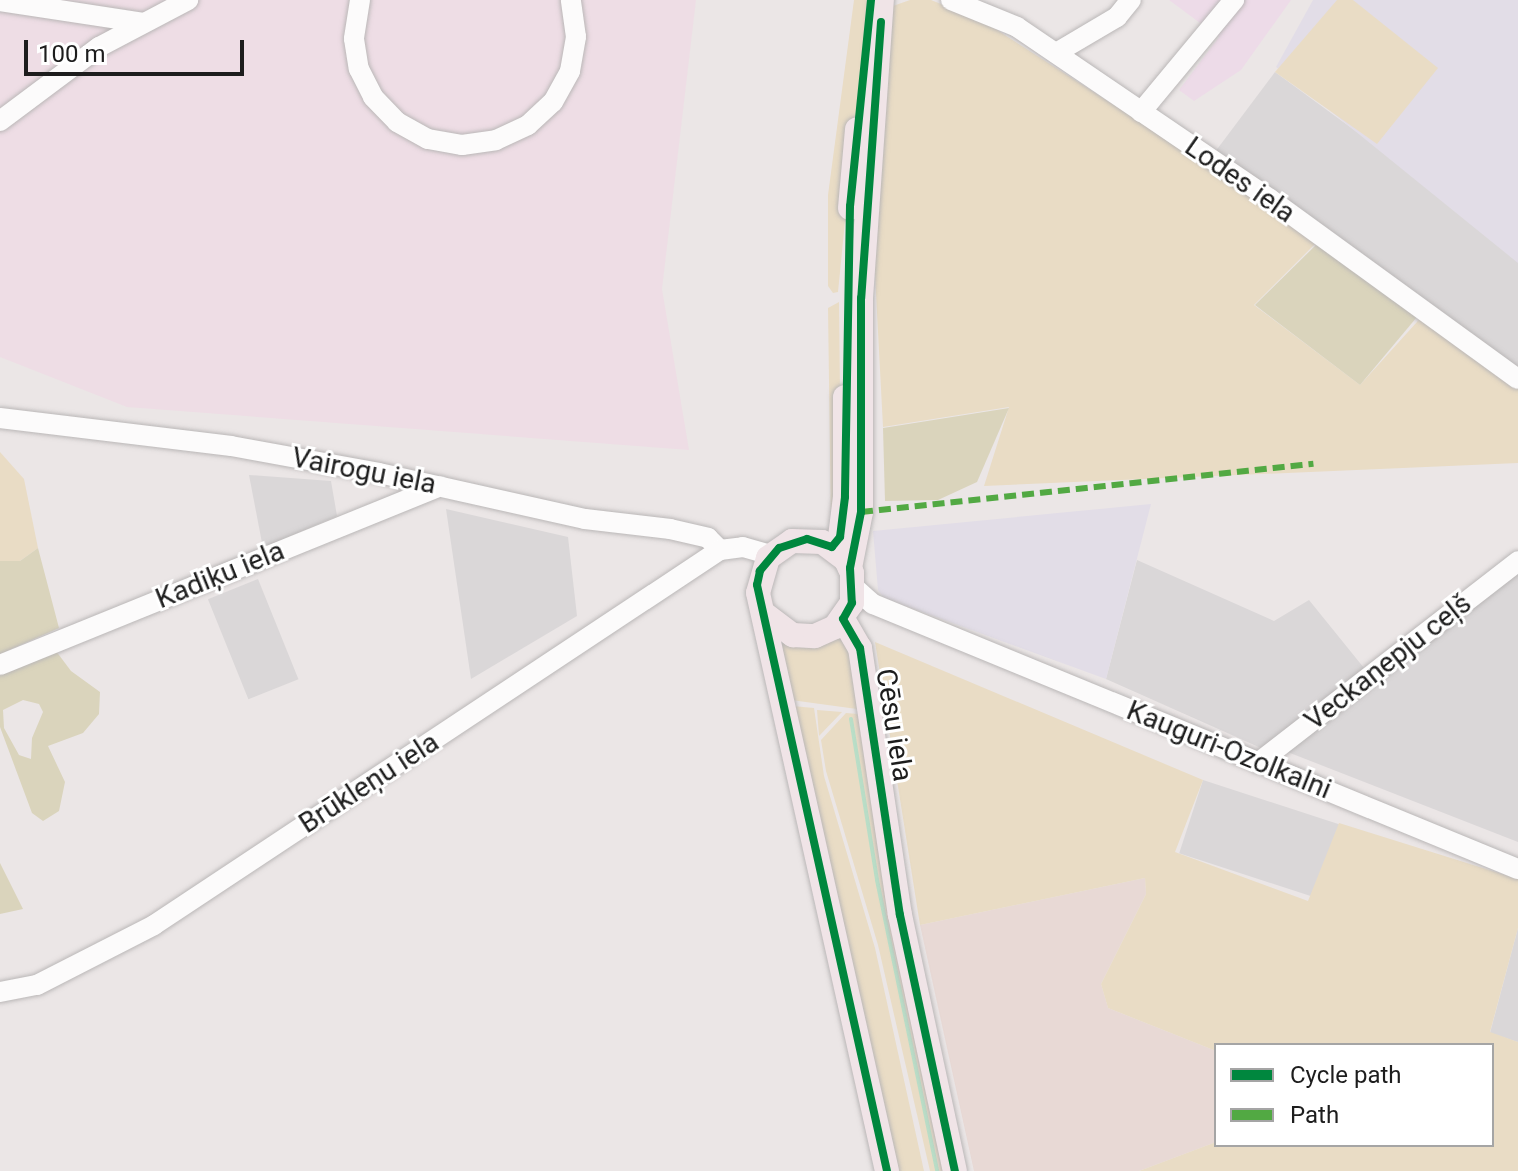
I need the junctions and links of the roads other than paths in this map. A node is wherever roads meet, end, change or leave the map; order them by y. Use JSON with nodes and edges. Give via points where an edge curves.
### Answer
{"nodes":[{"id":1,"x":188,"y":0,"type":"edge"},
{"id":2,"x":360,"y":0,"type":"edge"},
{"id":3,"x":571,"y":0,"type":"edge"},
{"id":4,"x":871,"y":0,"type":"edge"},
{"id":5,"x":882,"y":0,"type":"edge"},
{"id":6,"x":951,"y":0,"type":"edge"},
{"id":7,"x":1131,"y":0,"type":"edge"},
{"id":8,"x":1234,"y":0,"type":"edge"},
{"id":9,"x":0,"y":1,"type":"edge"},
{"id":10,"x":143,"y":23,"type":"junction"},
{"id":11,"x":1056,"y":53,"type":"junction"},
{"id":12,"x":1141,"y":112,"type":"junction"},
{"id":13,"x":0,"y":121,"type":"edge"},
{"id":14,"x":1518,"y":379,"type":"edge"},
{"id":15,"x":0,"y":418,"type":"edge"},
{"id":16,"x":440,"y":486,"type":"junction"},
{"id":17,"x":832,"y":547,"type":"junction"},
{"id":18,"x":723,"y":549,"type":"junction"},
{"id":19,"x":1518,"y":561,"type":"edge"},
{"id":20,"x":766,"y":563,"type":"junction"},
{"id":21,"x":849,"y":596,"type":"junction"},
{"id":22,"x":766,"y":615,"type":"junction"},
{"id":23,"x":0,"y":665,"type":"edge"},
{"id":24,"x":1258,"y":763,"type":"junction"},
{"id":25,"x":1518,"y":869,"type":"edge"},
{"id":26,"x":0,"y":992,"type":"edge"},
{"id":27,"x":887,"y":1171,"type":"edge"},
{"id":28,"x":955,"y":1171,"type":"edge"}],
"edges":[{"from":1,"to":10,"type":"street"},
{"from":2,"to":3,"type":"street","via":[[354,39],[359,69],[373,97],[397,122],[417,133],[462,145],[496,140],[528,125],[553,102],[570,71],[576,37]]},
{"from":4,"to":17,"type":"main road","via":[[848,252],[845,497],[840,537]]},
{"from":5,"to":21,"type":"main road","via":[[861,285],[861,512]]},
{"from":6,"to":11,"type":"street","name":"Lodes iela","via":[[1017,27]]},
{"from":7,"to":11,"type":"street","via":[[1117,17]]},
{"from":8,"to":12,"type":"street"},
{"from":9,"to":10,"type":"street"},
{"from":10,"to":13,"type":"street","via":[[99,47]]},
{"from":11,"to":12,"type":"street","name":"Lodes iela"},
{"from":12,"to":14,"type":"street","name":"Lodes iela"},
{"from":15,"to":16,"type":"street","name":"Vairogu iela","via":[[231,446]]},
{"from":16,"to":18,"type":"street","name":"Vairogu iela","via":[[585,519],[670,529],[708,538]]},
{"from":16,"to":23,"type":"street","name":"Kadiķu iela"},
{"from":17,"to":20,"type":"main road","via":[[807,539],[792,541]]},
{"from":17,"to":21,"type":"main road","name":"Cēsu iela"},
{"from":18,"to":20,"type":"street","via":[[743,547]]},
{"from":18,"to":26,"type":"street","name":"Brūkleņu iela","via":[[154,925],[37,985]]},
{"from":19,"to":24,"type":"street","name":"Veckaņepju ceļš"},
{"from":20,"to":22,"type":"main road","via":[[758,593]]},
{"from":21,"to":22,"type":"main road","via":[[826,632],[804,636],[782,630]]},
{"from":21,"to":24,"type":"street","name":"Kauguri-Ozolkalni","via":[[873,611],[940,630]]},
{"from":21,"to":28,"type":"main road","name":"Cēsu iela","via":[[900,915]]},
{"from":22,"to":27,"type":"main road"},
{"from":24,"to":25,"type":"street","name":"Kauguri-Ozolkalni"}]}
